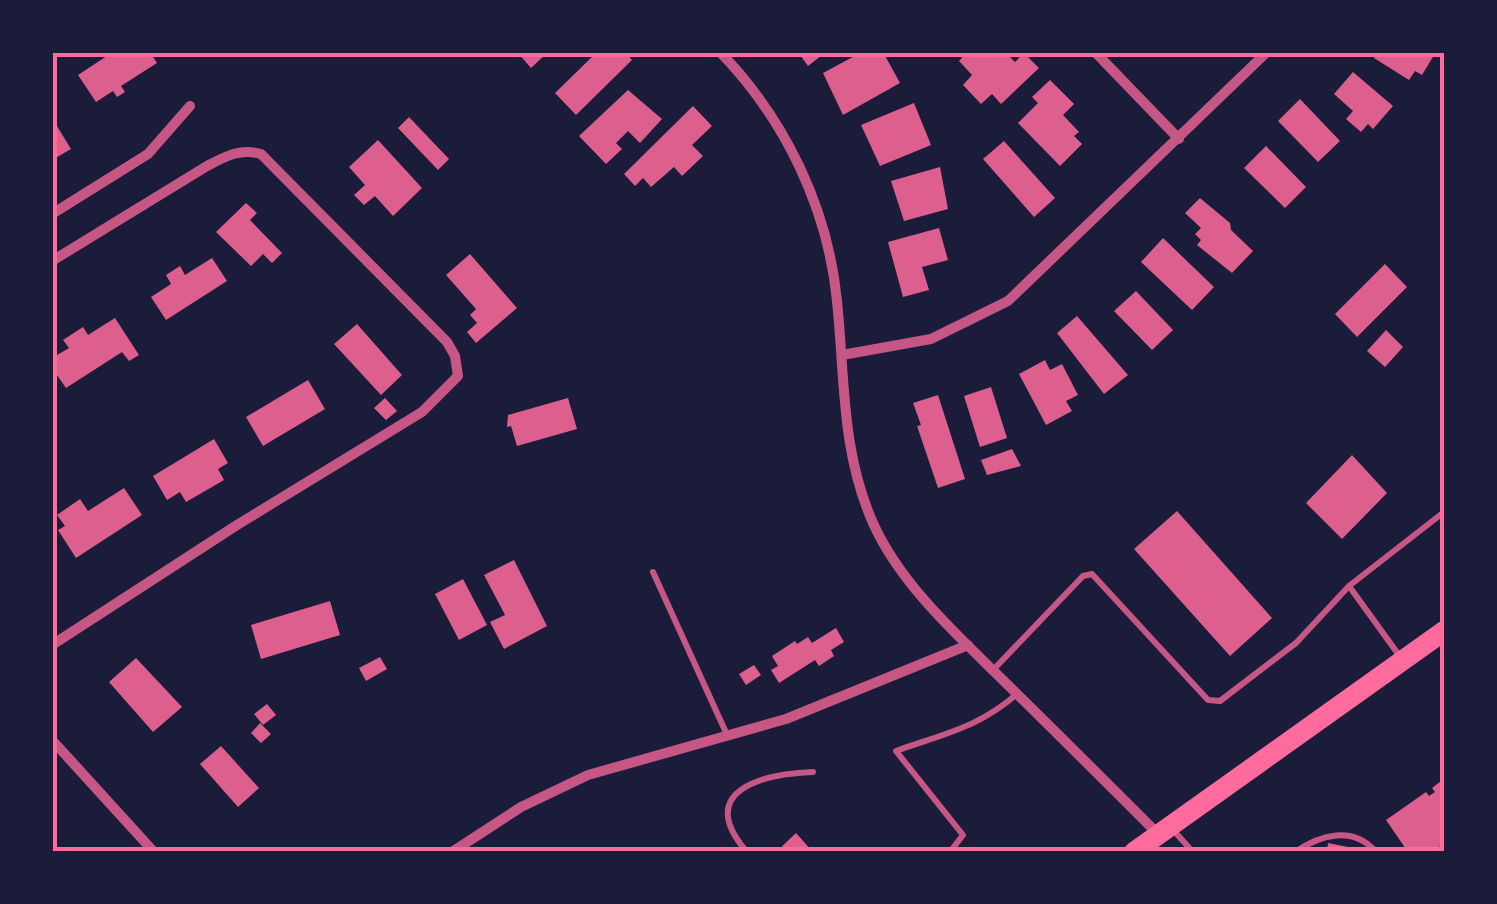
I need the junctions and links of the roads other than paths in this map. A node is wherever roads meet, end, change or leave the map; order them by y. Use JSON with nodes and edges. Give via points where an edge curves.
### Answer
{"nodes":[{"id":1,"x":720,"y":52,"type":"edge"},
{"id":2,"x":1095,"y":52,"type":"edge"},
{"id":3,"x":1268,"y":52,"type":"edge"},
{"id":4,"x":190,"y":106,"type":"dead end"},
{"id":5,"x":1179,"y":139,"type":"junction"},
{"id":6,"x":52,"y":214,"type":"edge"},
{"id":7,"x":52,"y":262,"type":"edge"},
{"id":8,"x":842,"y":355,"type":"junction"},
{"id":9,"x":1444,"y":512,"type":"edge"},
{"id":10,"x":653,"y":572,"type":"dead end"},
{"id":11,"x":1349,"y":586,"type":"junction"},
{"id":12,"x":1444,"y":631,"type":"edge"},
{"id":13,"x":52,"y":645,"type":"edge"},
{"id":14,"x":968,"y":645,"type":"junction"},
{"id":15,"x":1403,"y":660,"type":"junction"},
{"id":16,"x":993,"y":670,"type":"junction"},
{"id":17,"x":1017,"y":694,"type":"junction"},
{"id":18,"x":729,"y":738,"type":"junction"},
{"id":19,"x":52,"y":740,"type":"edge"},
{"id":20,"x":813,"y":772,"type":"dead end"},
{"id":21,"x":1164,"y":830,"type":"junction"},
{"id":22,"x":154,"y":852,"type":"edge"},
{"id":23,"x":452,"y":852,"type":"edge"},
{"id":24,"x":747,"y":852,"type":"edge"},
{"id":25,"x":950,"y":852,"type":"edge"},
{"id":26,"x":1134,"y":852,"type":"edge"},
{"id":27,"x":1193,"y":852,"type":"edge"},
{"id":28,"x":1295,"y":852,"type":"edge"},
{"id":29,"x":1376,"y":852,"type":"edge"}],
"edges":[{"from":1,"to":8,"type":"street","via":[[776,122],[812,196],[834,273]]},
{"from":2,"to":5,"type":"street"},
{"from":3,"to":5,"type":"street"},
{"from":4,"to":6,"type":"street","via":[[148,154]]},
{"from":5,"to":8,"type":"street","via":[[992,312],[931,339]]},
{"from":7,"to":13,"type":"street","via":[[208,166],[249,150],[261,154],[446,342],[458,376],[422,412]]},
{"from":8,"to":14,"type":"street","via":[[850,451],[874,525],[906,574]]},
{"from":9,"to":11,"type":"lane"},
{"from":10,"to":18,"type":"lane"},
{"from":11,"to":15,"type":"lane"},
{"from":11,"to":16,"type":"lane","via":[[1296,643],[1220,701],[1208,700],[1092,574]]},
{"from":12,"to":15,"type":"main road"},
{"from":14,"to":16,"type":"street"},
{"from":14,"to":18,"type":"street"},
{"from":15,"to":21,"type":"main road"},
{"from":16,"to":17,"type":"street"},
{"from":17,"to":21,"type":"street"},
{"from":17,"to":25,"type":"lane","via":[[971,727],[896,751],[963,835]]},
{"from":18,"to":23,"type":"street","via":[[558,787]]},
{"from":19,"to":22,"type":"street"},
{"from":20,"to":24,"type":"lane","via":[[763,777],[734,796],[727,812],[730,832]]},
{"from":21,"to":26,"type":"main road"},
{"from":21,"to":27,"type":"lane"},
{"from":28,"to":29,"type":"lane","via":[[1315,838],[1340,834]]}]}
